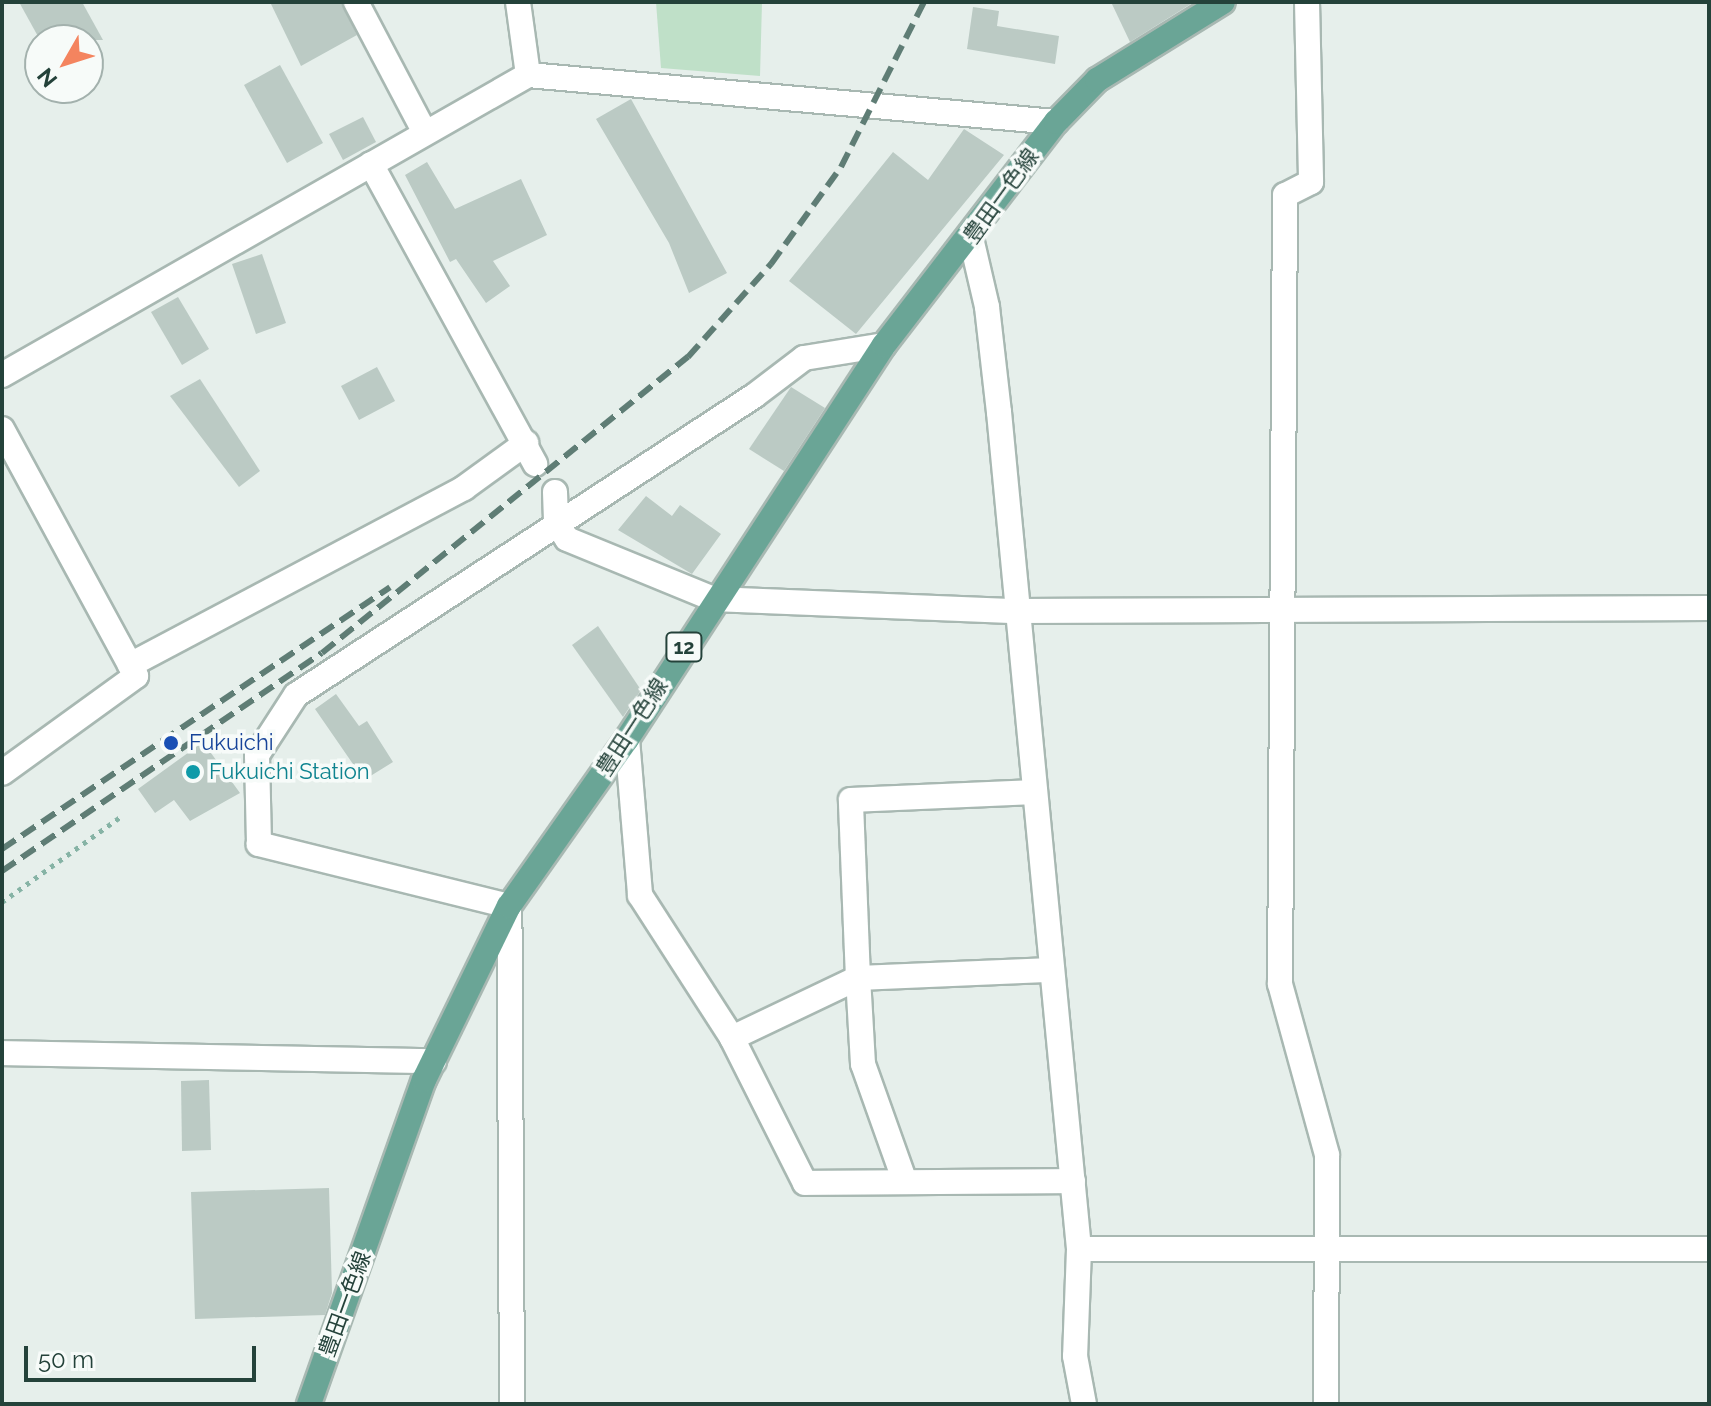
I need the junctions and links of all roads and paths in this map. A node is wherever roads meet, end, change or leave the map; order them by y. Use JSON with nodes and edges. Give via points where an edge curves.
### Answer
{"nodes":[{"id":1,"x":356,"y":2,"type":"edge"},
{"id":2,"x":518,"y":2,"type":"edge"},
{"id":3,"x":1223,"y":2,"type":"edge"},
{"id":4,"x":1307,"y":2,"type":"edge"},
{"id":5,"x":528,"y":75,"type":"junction"},
{"id":6,"x":1056,"y":122,"type":"junction"},
{"id":7,"x":424,"y":131,"type":"junction"},
{"id":8,"x":371,"y":164,"type":"junction"},
{"id":9,"x":971,"y":238,"type":"junction"},
{"id":10,"x":884,"y":345,"type":"junction"},
{"id":11,"x":2,"y":375,"type":"edge"},
{"id":12,"x":2,"y":429,"type":"edge"},
{"id":13,"x":555,"y":492,"type":"dead end"},
{"id":14,"x":556,"y":523,"type":"junction"},
{"id":15,"x":713,"y":599,"type":"junction"},
{"id":16,"x":1709,"y":608,"type":"edge"},
{"id":17,"x":1279,"y":610,"type":"junction"},
{"id":18,"x":1017,"y":611,"type":"junction"},
{"id":19,"x":130,"y":665,"type":"junction"},
{"id":20,"x":627,"y":739,"type":"junction"},
{"id":21,"x":2,"y":773,"type":"edge"},
{"id":22,"x":1035,"y":792,"type":"junction"},
{"id":23,"x":123,"y":815,"type":"dead end"},
{"id":24,"x":2,"y":902,"type":"edge"},
{"id":25,"x":509,"y":906,"type":"junction"},
{"id":26,"x":1052,"y":970,"type":"junction"},
{"id":27,"x":858,"y":978,"type":"junction"},
{"id":28,"x":732,"y":1038,"type":"junction"},
{"id":29,"x":2,"y":1053,"type":"edge"},
{"id":30,"x":434,"y":1061,"type":"junction"},
{"id":31,"x":1073,"y":1181,"type":"junction"},
{"id":32,"x":905,"y":1182,"type":"junction"},
{"id":33,"x":1079,"y":1249,"type":"junction"},
{"id":34,"x":1325,"y":1249,"type":"junction"},
{"id":35,"x":1709,"y":1249,"type":"edge"},
{"id":36,"x":309,"y":1404,"type":"edge"},
{"id":37,"x":512,"y":1404,"type":"edge"},
{"id":38,"x":1084,"y":1404,"type":"edge"},
{"id":39,"x":1326,"y":1404,"type":"edge"}],
"edges":[{"from":1,"to":7,"type":"street"},
{"from":2,"to":5,"type":"street"},
{"from":3,"to":6,"type":"main road","name":"豊田一色線","number":"12","via":[[1097,80]]},
{"from":4,"to":17,"type":"street","via":[[1311,182],[1285,195]]},
{"from":5,"to":6,"type":"street","via":[[858,99]]},
{"from":5,"to":7,"type":"street"},
{"from":6,"to":9,"type":"main road","name":"豊田一色線","number":"12"},
{"from":7,"to":8,"type":"street"},
{"from":8,"to":11,"type":"street"},
{"from":8,"to":19,"type":"street","via":[[530,454]]},
{"from":9,"to":10,"type":"main road","name":"豊田一色線","number":"12"},
{"from":9,"to":18,"type":"street","via":[[987,307]]},
{"from":10,"to":14,"type":"street","via":[[804,358]]},
{"from":10,"to":15,"type":"main road","name":"豊田一色線","number":"12"},
{"from":12,"to":19,"type":"street"},
{"from":13,"to":14,"type":"street"},
{"from":14,"to":15,"type":"street","via":[[567,539],[625,568]]},
{"from":14,"to":25,"type":"street","via":[[296,695],[257,755],[259,844]]},
{"from":15,"to":18,"type":"street"},
{"from":15,"to":20,"type":"main road","name":"豊田一色線","number":"12"},
{"from":16,"to":17,"type":"street"},
{"from":17,"to":18,"type":"street"},
{"from":17,"to":34,"type":"street","via":[[1280,984],[1327,1155]]},
{"from":18,"to":22,"type":"street"},
{"from":19,"to":21,"type":"street","via":[[136,676]]},
{"from":20,"to":25,"type":"main road","name":"豊田一色線","number":"12"},
{"from":20,"to":28,"type":"street","via":[[640,895]]},
{"from":22,"to":26,"type":"street"},
{"from":22,"to":27,"type":"street","via":[[851,800]]},
{"from":23,"to":24,"type":"path"},
{"from":25,"to":30,"type":"main road","name":"豊田一色線","number":"12"},
{"from":25,"to":37,"type":"street"},
{"from":26,"to":27,"type":"street"},
{"from":26,"to":31,"type":"street"},
{"from":27,"to":28,"type":"street"},
{"from":27,"to":32,"type":"street","via":[[863,1064]]},
{"from":28,"to":32,"type":"street","via":[[805,1183]]},
{"from":29,"to":30,"type":"street"},
{"from":30,"to":36,"type":"main road","name":"豊田一色線","number":"12"},
{"from":31,"to":32,"type":"street"},
{"from":31,"to":33,"type":"street"},
{"from":33,"to":34,"type":"street"},
{"from":33,"to":38,"type":"street","via":[[1075,1356]]},
{"from":34,"to":35,"type":"street"},
{"from":34,"to":39,"type":"street"}]}
